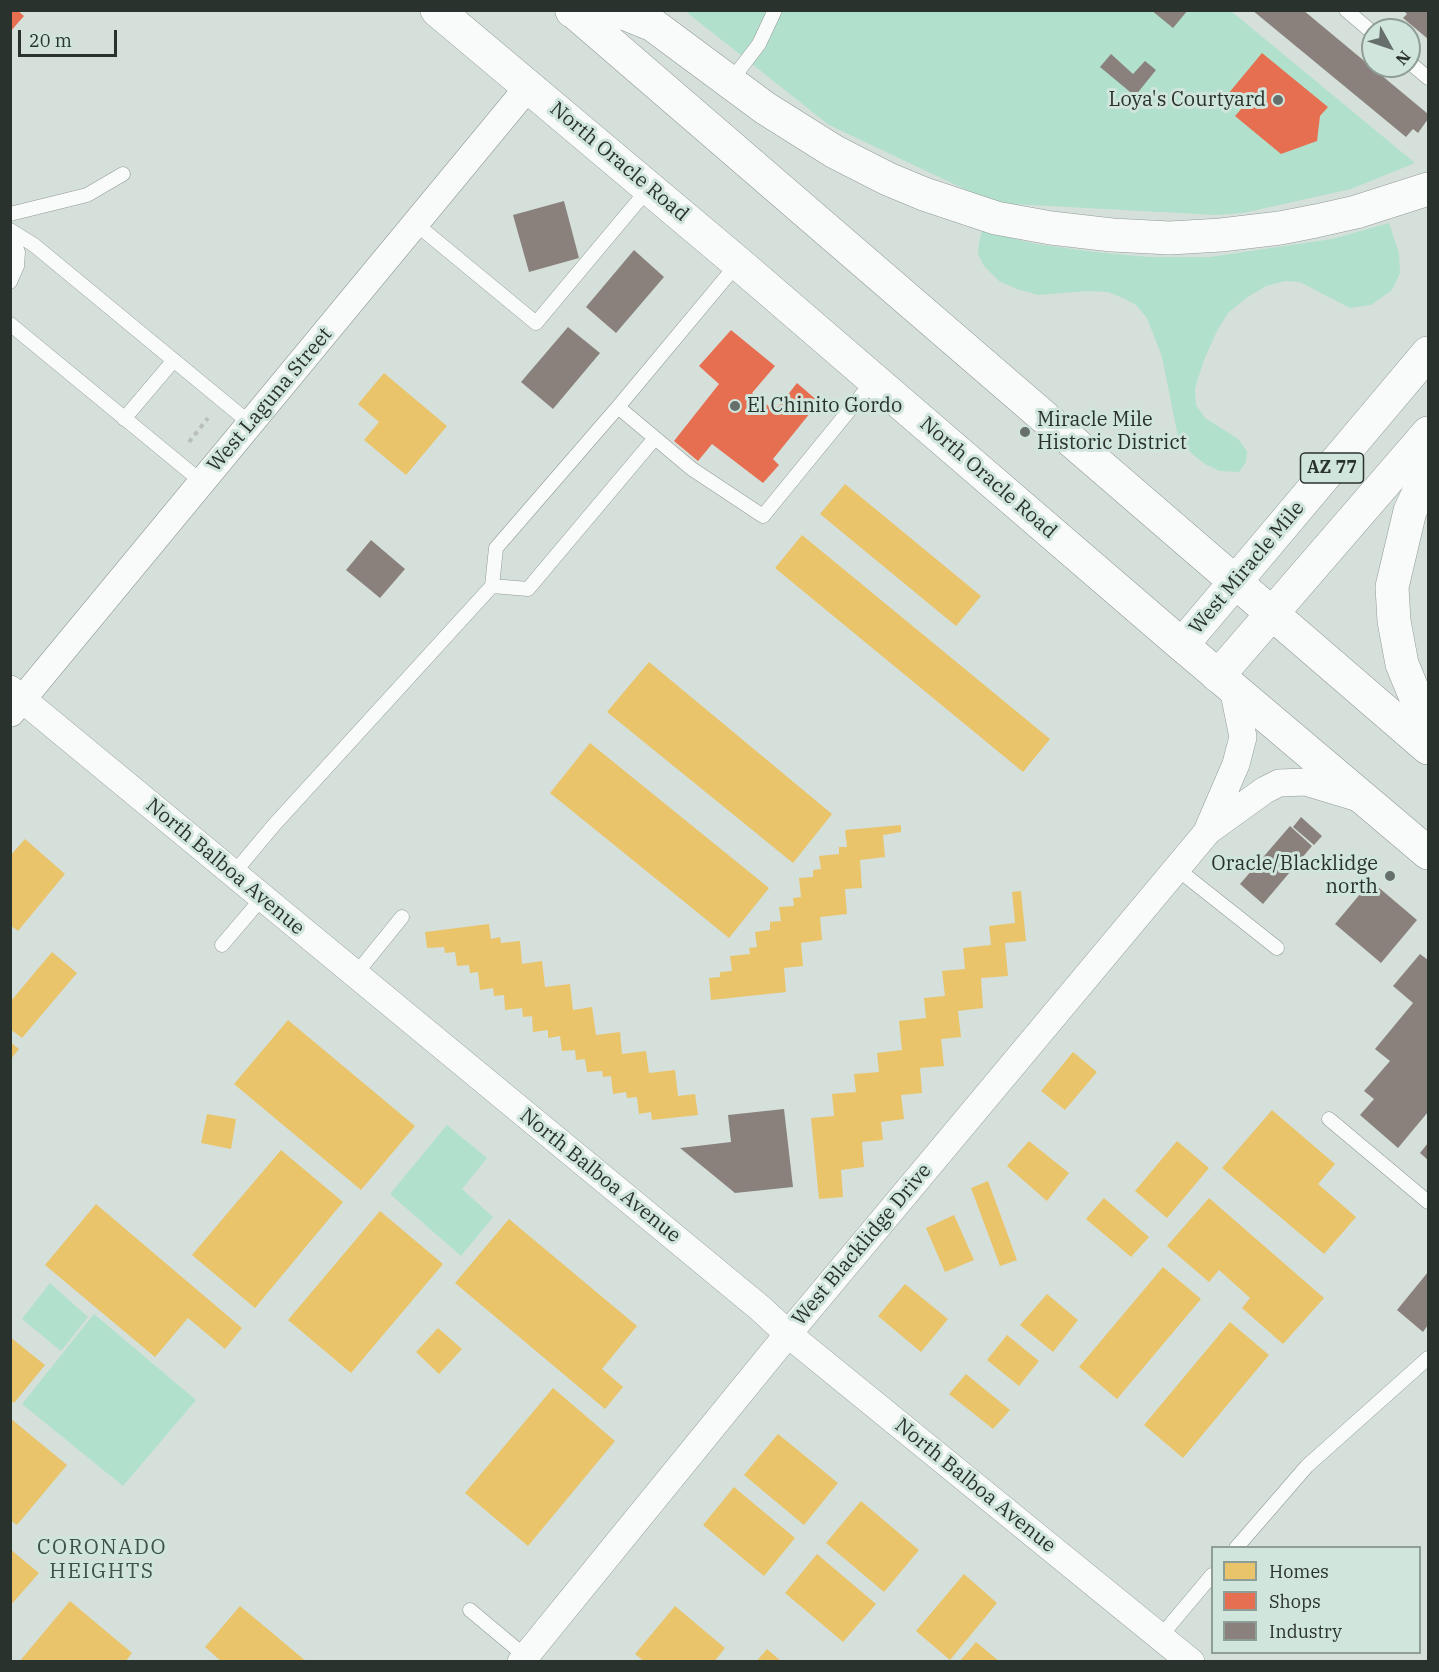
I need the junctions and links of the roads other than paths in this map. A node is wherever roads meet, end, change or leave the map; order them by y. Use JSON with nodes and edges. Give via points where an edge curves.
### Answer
{"nodes":[{"id":1,"x":437,"y":10,"type":"edge"},
{"id":2,"x":775,"y":10,"type":"edge"},
{"id":3,"x":1346,"y":10,"type":"edge"},
{"id":4,"x":572,"y":11,"type":"edge"},
{"id":5,"x":1361,"y":23,"type":"edge"},
{"id":6,"x":730,"y":82,"type":"junction"},
{"id":7,"x":529,"y":86,"type":"junction"},
{"id":8,"x":123,"y":174,"type":"dead end"},
{"id":9,"x":649,"y":188,"type":"junction"},
{"id":10,"x":1428,"y":189,"type":"edge"},
{"id":11,"x":10,"y":214,"type":"edge"},
{"id":12,"x":416,"y":224,"type":"junction"},
{"id":13,"x":10,"y":232,"type":"edge"},
{"id":14,"x":738,"y":263,"type":"junction"},
{"id":15,"x":10,"y":282,"type":"edge"},
{"id":16,"x":10,"y":324,"type":"edge"},
{"id":17,"x":1428,"y":353,"type":"edge"},
{"id":18,"x":174,"y":360,"type":"junction"},
{"id":19,"x":874,"y":381,"type":"junction"},
{"id":20,"x":618,"y":407,"type":"junction"},
{"id":21,"x":124,"y":419,"type":"junction"},
{"id":22,"x":250,"y":423,"type":"junction"},
{"id":23,"x":1428,"y":433,"type":"edge"},
{"id":24,"x":655,"y":438,"type":"junction"},
{"id":25,"x":1428,"y":472,"type":"edge"},
{"id":26,"x":202,"y":482,"type":"junction"},
{"id":27,"x":1236,"y":582,"type":"junction"},
{"id":28,"x":492,"y":586,"type":"junction"},
{"id":29,"x":1273,"y":614,"type":"junction"},
{"id":30,"x":1182,"y":645,"type":"junction"},
{"id":31,"x":1225,"y":682,"type":"junction"},
{"id":32,"x":14,"y":700,"type":"edge"},
{"id":33,"x":1428,"y":718,"type":"edge"},
{"id":34,"x":1428,"y":748,"type":"edge"},
{"id":35,"x":1366,"y":800,"type":"junction"},
{"id":36,"x":1208,"y":831,"type":"junction"},
{"id":37,"x":1428,"y":853,"type":"edge"},
{"id":38,"x":1176,"y":868,"type":"junction"},
{"id":39,"x":233,"y":874,"type":"junction"},
{"id":40,"x":262,"y":898,"type":"junction"},
{"id":41,"x":402,"y":917,"type":"dead end"},
{"id":42,"x":222,"y":945,"type":"dead end"},
{"id":43,"x":1277,"y":948,"type":"dead end"},
{"id":44,"x":355,"y":975,"type":"junction"},
{"id":45,"x":1329,"y":1119,"type":"dead end"},
{"id":46,"x":1428,"y":1202,"type":"edge"},
{"id":47,"x":788,"y":1334,"type":"junction"},
{"id":48,"x":1428,"y":1358,"type":"edge"},
{"id":49,"x":1238,"y":1546,"type":"edge"},
{"id":50,"x":1211,"y":1576,"type":"edge"},
{"id":51,"x":470,"y":1611,"type":"dead end"},
{"id":52,"x":1160,"y":1636,"type":"junction"},
{"id":53,"x":523,"y":1659,"type":"edge"},
{"id":54,"x":1191,"y":1662,"type":"edge"}],
"edges":[{"from":1,"to":7,"type":"main road","name":"North Oracle Road"},
{"from":2,"to":6,"type":"lane","via":[[759,44]]},
{"from":3,"to":5,"type":"lane"},
{"from":4,"to":6,"type":"main road","via":[[611,11],[639,18]]},
{"from":4,"to":27,"type":"main road"},
{"from":6,"to":10,"type":"main road","via":[[797,129],[888,179],[968,210],[1051,228],[1170,237],[1251,232],[1356,212]]},
{"from":7,"to":9,"type":"main road","name":"North Oracle Road"},
{"from":7,"to":12,"type":"street","name":"West Laguna Street"},
{"from":8,"to":11,"type":"lane","via":[[87,195]]},
{"from":9,"to":12,"type":"lane","via":[[536,323]]},
{"from":9,"to":14,"type":"main road","name":"North Oracle Road"},
{"from":12,"to":22,"type":"street","name":"West Laguna Street"},
{"from":13,"to":15,"type":"lane","via":[[18,252]]},
{"from":13,"to":18,"type":"lane","via":[[34,245]]},
{"from":14,"to":19,"type":"main road","name":"North Oracle Road"},
{"from":14,"to":20,"type":"lane"},
{"from":16,"to":21,"type":"lane"},
{"from":17,"to":27,"type":"main road","name":"West Miracle Mile","number":"AZ 77"},
{"from":18,"to":21,"type":"lane"},
{"from":18,"to":22,"type":"lane"},
{"from":19,"to":24,"type":"lane","via":[[763,516],[692,469]]},
{"from":19,"to":30,"type":"main road","name":"North Oracle Road"},
{"from":20,"to":24,"type":"lane"},
{"from":20,"to":28,"type":"lane","via":[[496,548]]},
{"from":21,"to":26,"type":"lane"},
{"from":22,"to":26,"type":"street","name":"West Laguna Street"},
{"from":23,"to":29,"type":"main road","number":"AZ 77"},
{"from":24,"to":28,"type":"lane","via":[[528,589]]},
{"from":25,"to":33,"type":"main road","via":[[1410,511],[1392,586],[1402,664]]},
{"from":26,"to":32,"type":"street","name":"West Laguna Street"},
{"from":27,"to":29,"type":"main road"},
{"from":27,"to":30,"type":"main road","name":"West Miracle Mile","number":"AZ 77"},
{"from":28,"to":39,"type":"lane","via":[[281,816]]},
{"from":29,"to":31,"type":"main road","number":"AZ 77"},
{"from":29,"to":34,"type":"main road"},
{"from":30,"to":31,"type":"main road","name":"North Oracle Road"},
{"from":31,"to":35,"type":"main road","name":"North Oracle Road"},
{"from":31,"to":36,"type":"street","via":[[1243,737]]},
{"from":32,"to":39,"type":"street","name":"North Balboa Avenue"},
{"from":35,"to":36,"type":"street","via":[[1306,782],[1279,783]]},
{"from":35,"to":37,"type":"main road","name":"North Oracle Road"},
{"from":36,"to":38,"type":"street","name":"West Blacklidge Drive"},
{"from":38,"to":43,"type":"lane"},
{"from":38,"to":47,"type":"street","name":"West Blacklidge Drive"},
{"from":39,"to":40,"type":"street","name":"North Balboa Avenue"},
{"from":40,"to":42,"type":"lane"},
{"from":40,"to":44,"type":"street","name":"North Balboa Avenue"},
{"from":41,"to":44,"type":"lane"},
{"from":44,"to":47,"type":"street","name":"North Balboa Avenue"},
{"from":45,"to":46,"type":"lane"},
{"from":47,"to":52,"type":"street","name":"North Balboa Avenue"},
{"from":47,"to":53,"type":"street","name":"West Blacklidge Drive"},
{"from":48,"to":49,"type":"lane","via":[[1307,1466]]},
{"from":50,"to":52,"type":"lane"},
{"from":51,"to":53,"type":"lane"},
{"from":52,"to":54,"type":"street","name":"North Balboa Avenue"}]}
